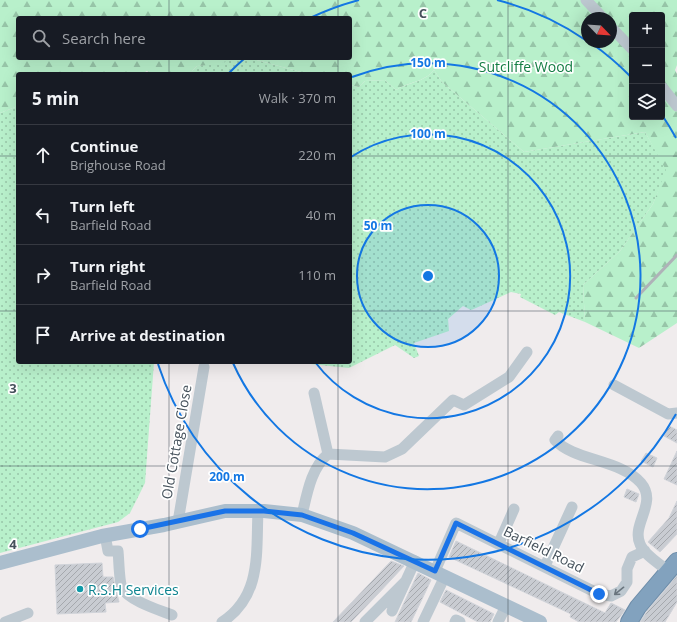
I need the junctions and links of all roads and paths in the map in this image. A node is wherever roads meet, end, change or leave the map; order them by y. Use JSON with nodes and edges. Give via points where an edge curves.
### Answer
{"nodes":[{"id":1,"x":586,"y":0,"type":"edge"},
{"id":2,"x":597,"y":12,"type":"edge"},
{"id":3,"x":617,"y":34,"type":"edge"},
{"id":4,"x":630,"y":48,"type":"edge"},
{"id":5,"x":665,"y":91,"type":"edge"},
{"id":6,"x":677,"y":106,"type":"edge"},
{"id":7,"x":527,"y":352,"type":"dead end"},
{"id":8,"x":204,"y":367,"type":"dead end"},
{"id":9,"x":614,"y":385,"type":"dead end"},
{"id":10,"x":314,"y":392,"type":"dead end"},
{"id":11,"x":677,"y":413,"type":"edge"},
{"id":12,"x":558,"y":436,"type":"dead end"},
{"id":13,"x":328,"y":454,"type":"junction"},
{"id":14,"x":572,"y":507,"type":"dead end"},
{"id":15,"x":514,"y":509,"type":"dead end"},
{"id":16,"x":258,"y":511,"type":"junction"},
{"id":17,"x":302,"y":515,"type":"junction"},
{"id":18,"x":178,"y":522,"type":"junction"},
{"id":19,"x":105,"y":536,"type":"junction"},
{"id":20,"x":499,"y":543,"type":"junction"},
{"id":21,"x":645,"y":551,"type":"junction"},
{"id":22,"x":415,"y":561,"type":"junction"},
{"id":23,"x":0,"y":562,"type":"edge"},
{"id":24,"x":545,"y":566,"type":"junction"},
{"id":25,"x":673,"y":566,"type":"edge"},
{"id":26,"x":440,"y":574,"type":"junction"},
{"id":27,"x":406,"y":581,"type":"junction"},
{"id":28,"x":506,"y":606,"type":"junction"},
{"id":29,"x":392,"y":611,"type":"dead end"},
{"id":30,"x":28,"y":613,"type":"dead end"},
{"id":31,"x":172,"y":615,"type":"dead end"},
{"id":32,"x":12,"y":621,"type":"edge"},
{"id":33,"x":222,"y":622,"type":"edge"},
{"id":34,"x":365,"y":622,"type":"edge"},
{"id":35,"x":423,"y":622,"type":"edge"},
{"id":36,"x":455,"y":622,"type":"edge"},
{"id":37,"x":460,"y":622,"type":"edge"},
{"id":38,"x":498,"y":622,"type":"edge"},
{"id":39,"x":540,"y":622,"type":"edge"},
{"id":40,"x":629,"y":622,"type":"edge"}],
"edges":[{"from":1,"to":2,"type":"street"},
{"from":3,"to":4,"type":"street"},
{"from":5,"to":6,"type":"street"},
{"from":7,"to":13,"type":"street","via":[[509,377],[464,405],[453,400],[402,449],[385,457]]},
{"from":8,"to":18,"type":"street","name":"Old Cottage Close"},
{"from":9,"to":11,"type":"street","via":[[668,414]]},
{"from":10,"to":13,"type":"street"},
{"from":12,"to":21,"type":"street","via":[[555,440],[562,448],[607,462],[642,484],[647,507],[638,536]]},
{"from":13,"to":17,"type":"street","via":[[314,473]]},
{"from":14,"to":24,"type":"street"},
{"from":15,"to":20,"type":"street"},
{"from":16,"to":17,"type":"main road"},
{"from":16,"to":18,"type":"main road","via":[[225,511]]},
{"from":16,"to":33,"type":"street","via":[[255,574],[252,586],[238,609]]},
{"from":17,"to":22,"type":"main road","via":[[353,533]]},
{"from":18,"to":19,"type":"main road"},
{"from":19,"to":23,"type":"main road"},
{"from":19,"to":31,"type":"street","via":[[108,551],[118,550],[122,588],[142,603]]},
{"from":20,"to":24,"type":"street","name":"Barfield Road"},
{"from":20,"to":26,"type":"street","name":"Barfield Road","via":[[456,523]]},
{"from":21,"to":24,"type":"street","name":"Barfield Road","one_way":true,"via":[[632,557],[627,569],[627,582],[621,591],[611,596],[599,594]]},
{"from":21,"to":25,"type":"street"},
{"from":22,"to":26,"type":"main road"},
{"from":22,"to":27,"type":"street"},
{"from":25,"to":40,"type":"highway","via":[[638,606]]},
{"from":26,"to":28,"type":"main road"},
{"from":26,"to":35,"type":"street"},
{"from":27,"to":29,"type":"street"},
{"from":27,"to":34,"type":"street"},
{"from":28,"to":38,"type":"street"},
{"from":28,"to":39,"type":"main road"},
{"from":30,"to":32,"type":"street"},
{"from":36,"to":37,"type":"street"}]}
